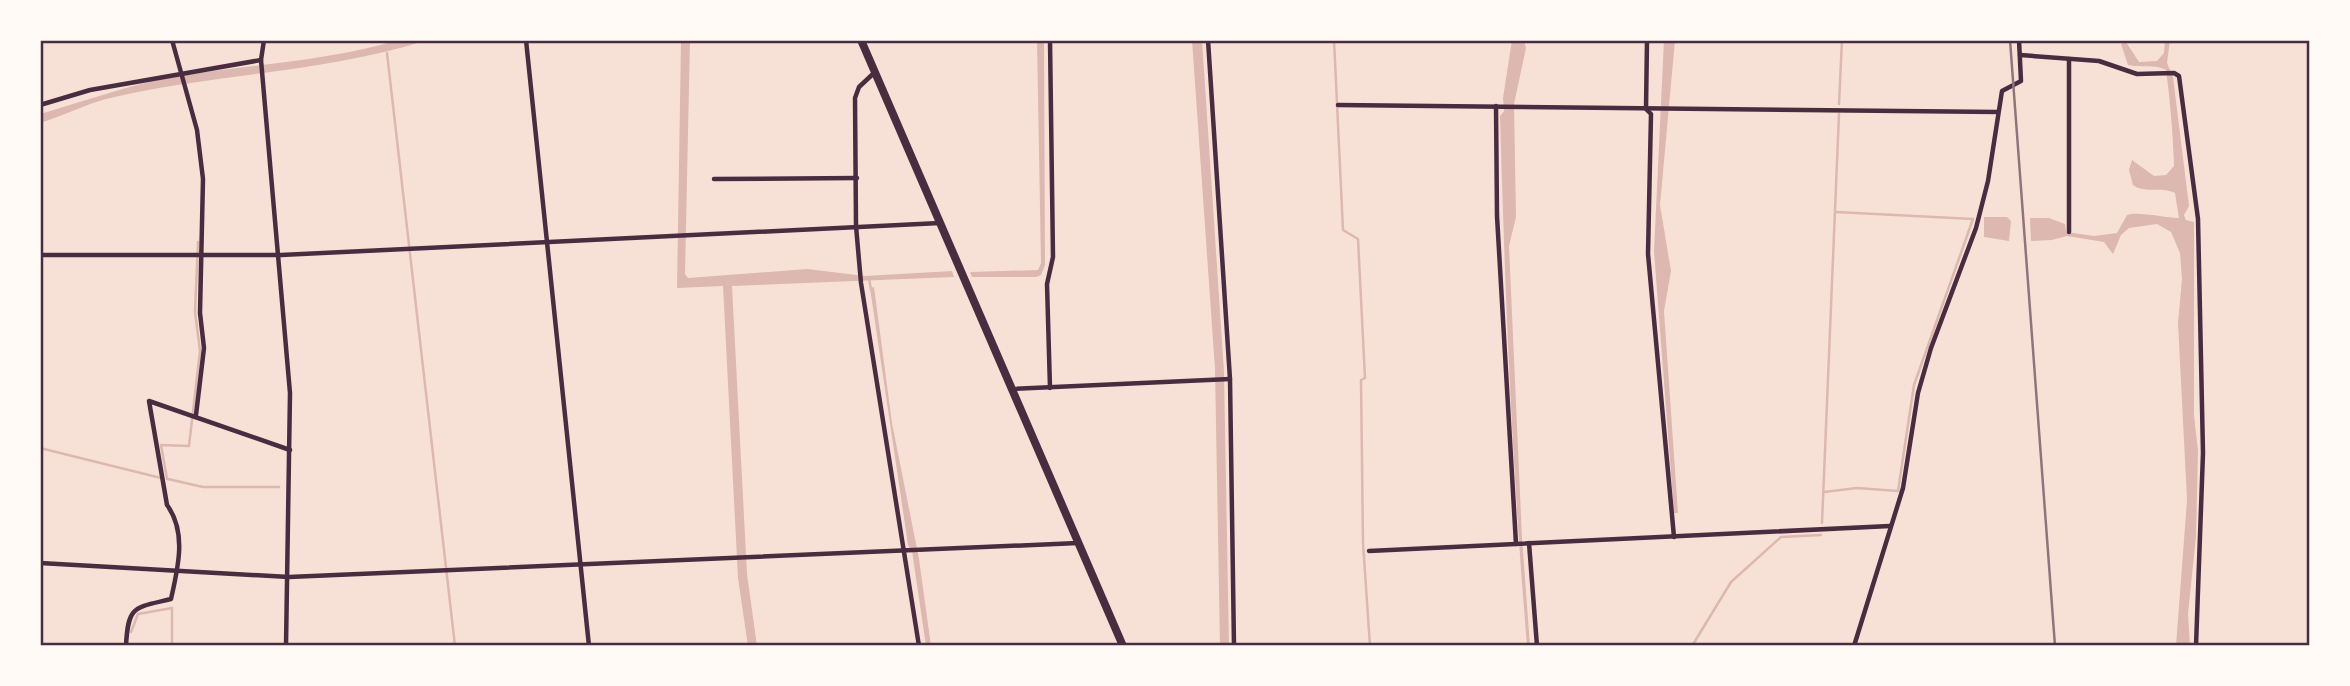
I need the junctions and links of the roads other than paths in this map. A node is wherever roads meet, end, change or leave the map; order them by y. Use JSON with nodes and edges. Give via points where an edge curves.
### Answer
{"nodes":[{"id":1,"x":172,"y":40,"type":"edge"},
{"id":2,"x":264,"y":40,"type":"edge"},
{"id":3,"x":526,"y":40,"type":"edge"},
{"id":4,"x":861,"y":40,"type":"edge"},
{"id":5,"x":1050,"y":40,"type":"edge"},
{"id":6,"x":1208,"y":40,"type":"edge"},
{"id":7,"x":1647,"y":40,"type":"edge"},
{"id":8,"x":2019,"y":40,"type":"edge"},
{"id":9,"x":2020,"y":55,"type":"junction"},
{"id":10,"x":2069,"y":59,"type":"junction"},
{"id":11,"x":261,"y":60,"type":"junction"},
{"id":12,"x":182,"y":71,"type":"junction"},
{"id":13,"x":874,"y":73,"type":"junction"},
{"id":14,"x":40,"y":105,"type":"edge"},
{"id":15,"x":1338,"y":105,"type":"dead end"},
{"id":16,"x":1499,"y":106,"type":"junction"},
{"id":17,"x":1646,"y":109,"type":"junction"},
{"id":18,"x":1998,"y":112,"type":"junction"},
{"id":19,"x":857,"y":178,"type":"junction"},
{"id":20,"x":714,"y":179,"type":"dead end"},
{"id":21,"x":941,"y":223,"type":"junction"},
{"id":22,"x":856,"y":226,"type":"junction"},
{"id":23,"x":2069,"y":232,"type":"dead end"},
{"id":24,"x":548,"y":243,"type":"junction"},
{"id":25,"x":40,"y":255,"type":"edge"},
{"id":26,"x":203,"y":255,"type":"junction"},
{"id":27,"x":281,"y":256,"type":"junction"},
{"id":28,"x":1230,"y":379,"type":"junction"},
{"id":29,"x":1049,"y":388,"type":"junction"},
{"id":30,"x":1011,"y":389,"type":"junction"},
{"id":31,"x":196,"y":415,"type":"junction"},
{"id":32,"x":290,"y":450,"type":"junction"},
{"id":33,"x":1891,"y":526,"type":"junction"},
{"id":34,"x":1674,"y":537,"type":"junction"},
{"id":35,"x":1079,"y":543,"type":"junction"},
{"id":36,"x":1529,"y":543,"type":"junction"},
{"id":37,"x":1516,"y":544,"type":"junction"},
{"id":38,"x":905,"y":551,"type":"junction"},
{"id":39,"x":1369,"y":551,"type":"dead end"},
{"id":40,"x":40,"y":563,"type":"edge"},
{"id":41,"x":581,"y":565,"type":"junction"},
{"id":42,"x":177,"y":572,"type":"junction"},
{"id":43,"x":289,"y":577,"type":"junction"},
{"id":44,"x":126,"y":646,"type":"edge"},
{"id":45,"x":286,"y":646,"type":"edge"},
{"id":46,"x":589,"y":646,"type":"edge"},
{"id":47,"x":919,"y":646,"type":"edge"},
{"id":48,"x":1123,"y":646,"type":"edge"},
{"id":49,"x":1234,"y":646,"type":"edge"},
{"id":50,"x":1537,"y":646,"type":"edge"},
{"id":51,"x":1854,"y":646,"type":"edge"},
{"id":52,"x":2196,"y":646,"type":"edge"}],
"edges":[{"from":1,"to":12,"type":"street"},
{"from":2,"to":11,"type":"street"},
{"from":3,"to":24,"type":"street"},
{"from":4,"to":13,"type":"highway"},
{"from":5,"to":29,"type":"street","via":[[1053,257],[1047,284]]},
{"from":6,"to":28,"type":"street"},
{"from":7,"to":17,"type":"street"},
{"from":8,"to":9,"type":"street"},
{"from":9,"to":10,"type":"street"},
{"from":9,"to":18,"type":"street","via":[[2021,81],[2002,91]]},
{"from":10,"to":23,"type":"street"},
{"from":10,"to":52,"type":"street","via":[[2099,61],[2137,74],[2179,76],[2198,219],[2203,453]]},
{"from":11,"to":12,"type":"street"},
{"from":11,"to":27,"type":"street"},
{"from":12,"to":14,"type":"street"},
{"from":12,"to":26,"type":"street","via":[[203,179]]},
{"from":13,"to":19,"type":"street","via":[[855,98]]},
{"from":13,"to":21,"type":"highway"},
{"from":15,"to":16,"type":"street"},
{"from":16,"to":17,"type":"street"},
{"from":16,"to":37,"type":"street","via":[[1497,216]]},
{"from":17,"to":18,"type":"street"},
{"from":17,"to":34,"type":"street","via":[[1651,114],[1648,254]]},
{"from":18,"to":33,"type":"street","via":[[1976,228],[1931,348]]},
{"from":19,"to":20,"type":"street"},
{"from":19,"to":22,"type":"street"},
{"from":21,"to":22,"type":"street"},
{"from":21,"to":30,"type":"highway"},
{"from":22,"to":24,"type":"street"},
{"from":22,"to":38,"type":"street","via":[[861,283]]},
{"from":24,"to":27,"type":"street"},
{"from":24,"to":41,"type":"street"},
{"from":25,"to":26,"type":"street"},
{"from":26,"to":27,"type":"street"},
{"from":26,"to":31,"type":"street","via":[[200,313],[204,348]]},
{"from":27,"to":32,"type":"street"},
{"from":28,"to":29,"type":"street"},
{"from":28,"to":49,"type":"street"},
{"from":29,"to":30,"type":"street"},
{"from":30,"to":35,"type":"highway"},
{"from":31,"to":32,"type":"street"},
{"from":31,"to":42,"type":"street","via":[[149,401],[167,505],[177,518]]},
{"from":32,"to":43,"type":"street"},
{"from":33,"to":34,"type":"street"},
{"from":33,"to":51,"type":"street"},
{"from":34,"to":36,"type":"street"},
{"from":35,"to":38,"type":"street"},
{"from":35,"to":48,"type":"highway"},
{"from":36,"to":37,"type":"street"},
{"from":36,"to":50,"type":"street"},
{"from":37,"to":39,"type":"street"},
{"from":38,"to":41,"type":"street"},
{"from":38,"to":47,"type":"street"},
{"from":40,"to":42,"type":"street"},
{"from":41,"to":43,"type":"street"},
{"from":41,"to":46,"type":"street"},
{"from":42,"to":43,"type":"street"},
{"from":42,"to":44,"type":"street","via":[[172,599],[136,608],[128,617]]},
{"from":43,"to":45,"type":"street"}]}
